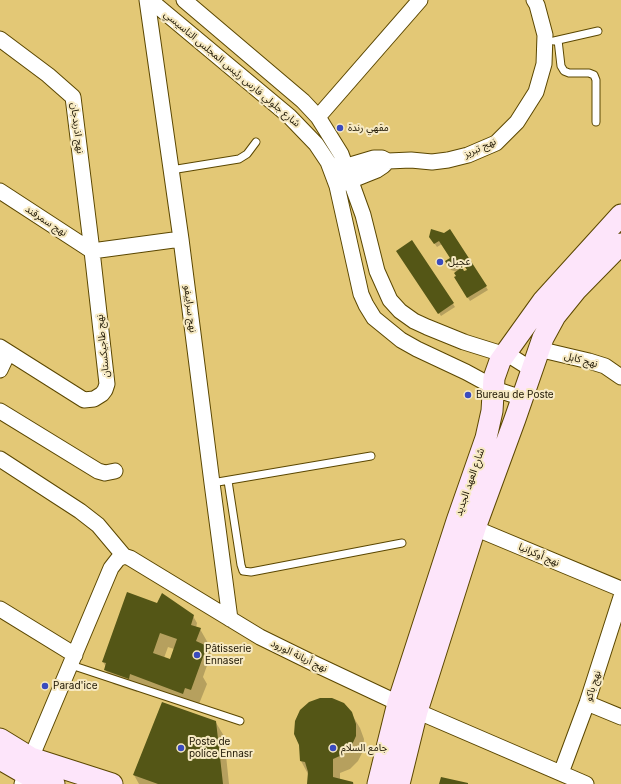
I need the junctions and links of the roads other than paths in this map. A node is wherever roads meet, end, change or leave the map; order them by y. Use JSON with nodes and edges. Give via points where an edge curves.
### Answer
{"nodes":[{"id":1,"x":147,"y":0,"type":"edge"},
{"id":2,"x":150,"y":0,"type":"edge"},
{"id":3,"x":184,"y":0,"type":"edge"},
{"id":4,"x":420,"y":0,"type":"edge"},
{"id":5,"x":534,"y":0,"type":"edge"},
{"id":6,"x":598,"y":31,"type":"dead end"},
{"id":7,"x":0,"y":39,"type":"edge"},
{"id":8,"x":551,"y":42,"type":"junction"},
{"id":9,"x":318,"y":117,"type":"junction"},
{"id":10,"x":596,"y":122,"type":"dead end"},
{"id":11,"x":256,"y":142,"type":"dead end"},
{"id":12,"x":388,"y":161,"type":"junction"},
{"id":13,"x":346,"y":166,"type":"junction"},
{"id":14,"x":171,"y":170,"type":"junction"},
{"id":15,"x":332,"y":171,"type":"junction"},
{"id":16,"x":352,"y":180,"type":"junction"},
{"id":17,"x":337,"y":186,"type":"junction"},
{"id":18,"x":0,"y":191,"type":"edge"},
{"id":19,"x":621,"y":215,"type":"edge"},
{"id":20,"x":181,"y":239,"type":"junction"},
{"id":21,"x":621,"y":244,"type":"edge"},
{"id":22,"x":92,"y":251,"type":"junction"},
{"id":23,"x":538,"y":349,"type":"junction"},
{"id":24,"x":4,"y":350,"type":"edge"},
{"id":25,"x":505,"y":354,"type":"junction"},
{"id":26,"x":531,"y":369,"type":"junction"},
{"id":27,"x":0,"y":370,"type":"edge"},
{"id":28,"x":621,"y":377,"type":"edge"},
{"id":29,"x":493,"y":387,"type":"junction"},
{"id":30,"x":522,"y":398,"type":"junction"},
{"id":31,"x":0,"y":410,"type":"edge"},
{"id":32,"x":371,"y":456,"type":"dead end"},
{"id":33,"x":0,"y":460,"type":"edge"},
{"id":34,"x":115,"y":471,"type":"dead end"},
{"id":35,"x":228,"y":481,"type":"junction"},
{"id":36,"x":212,"y":483,"type":"junction"},
{"id":37,"x":466,"y":525,"type":"junction"},
{"id":38,"x":402,"y":543,"type":"dead end"},
{"id":39,"x":124,"y":556,"type":"junction"},
{"id":40,"x":621,"y":589,"type":"edge"},
{"id":41,"x":621,"y":597,"type":"edge"},
{"id":42,"x":0,"y":609,"type":"edge"},
{"id":43,"x":230,"y":619,"type":"junction"},
{"id":44,"x":73,"y":660,"type":"junction"},
{"id":45,"x":398,"y":703,"type":"junction"},
{"id":46,"x":587,"y":703,"type":"junction"},
{"id":47,"x":417,"y":711,"type":"junction"},
{"id":48,"x":621,"y":717,"type":"edge"},
{"id":49,"x":240,"y":721,"type":"dead end"},
{"id":50,"x":0,"y":739,"type":"edge"},
{"id":51,"x":0,"y":759,"type":"edge"},
{"id":52,"x":27,"y":772,"type":"edge"},
{"id":53,"x":561,"y":773,"type":"junction"},
{"id":54,"x":54,"y":784,"type":"edge"},
{"id":55,"x":112,"y":784,"type":"edge"},
{"id":56,"x":378,"y":784,"type":"edge"},
{"id":57,"x":399,"y":784,"type":"edge"},
{"id":58,"x":586,"y":784,"type":"edge"}],
"edges":[{"from":1,"to":14,"type":"street","name":"نهج سراييفو"},
{"from":2,"to":15,"type":"street","name":"شارع جلولي فارس رئيس المجلس التاسيسي","via":[[289,116],[316,144]]},
{"from":3,"to":9,"type":"street","name":"شارع جلولي فارس رئيس المجلس التاسيسي","via":[[303,101]]},
{"from":4,"to":9,"type":"street"},
{"from":5,"to":8,"type":"street","name":"نهج تبريز","via":[[545,35]]},
{"from":6,"to":8,"type":"lane"},
{"from":7,"to":22,"type":"street","name":"نهج اذربدجان","via":[[48,74],[73,97]]},
{"from":8,"to":10,"type":"lane","via":[[564,71],[594,75]]},
{"from":8,"to":12,"type":"street","name":"نهج تبريز","via":[[536,92],[517,122],[496,143],[448,160]]},
{"from":9,"to":13,"type":"street","name":"شارع جلولي فارس رئيس المجلس التاسيسي"},
{"from":11,"to":14,"type":"lane","via":[[240,159]]},
{"from":12,"to":13,"type":"street","name":"نهج تبريز","via":[[374,158]]},
{"from":12,"to":16,"type":"street","via":[[377,170]]},
{"from":13,"to":15,"type":"street","name":"نهج تبريز"},
{"from":13,"to":16,"type":"street","name":"شارع جلولي فارس رئيس المجلس التاسيسي"},
{"from":14,"to":20,"type":"street","name":"نهج سراييفو"},
{"from":15,"to":17,"type":"street","name":"شارع جلولي فارس رئيس المجلس التاسيسي"},
{"from":16,"to":17,"type":"street"},
{"from":16,"to":25,"type":"street","name":"شارع جلولي فارس رئيس المجلس التاسيسي","via":[[378,271],[390,300],[414,321],[464,342]]},
{"from":17,"to":29,"type":"street","name":"شارع جلولي فارس رئيس المجلس التاسيسي","via":[[361,294],[374,318],[417,349]]},
{"from":18,"to":22,"type":"street","name":"نهج سمرقند"},
{"from":19,"to":25,"type":"main road","name":"شارع العهد الجديد","via":[[557,284]]},
{"from":20,"to":22,"type":"street"},
{"from":20,"to":36,"type":"street","name":"نهج سراييفو"},
{"from":21,"to":23,"type":"main road","name":"شارع العهد الجديد","via":[[564,303],[548,326]]},
{"from":22,"to":24,"type":"street","name":"نهج طاجيكستان","via":[[107,384],[102,394],[94,399],[84,400]]},
{"from":23,"to":26,"type":"main road","name":"شارع العهد الجديد"},
{"from":23,"to":28,"type":"street","name":"نهج كابل","via":[[590,360]]},
{"from":24,"to":27,"type":"street"},
{"from":25,"to":26,"type":"street","name":"شارع جلولي فارس رئيس المجلس التاسيسي"},
{"from":25,"to":29,"type":"main road","name":"شارع العهد الجديد","via":[[496,370]]},
{"from":26,"to":30,"type":"main road","name":"شارع العهد الجديد"},
{"from":29,"to":30,"type":"street","name":"شارع جلولي فارس رئيس المجلس التاسيسي"},
{"from":29,"to":37,"type":"main road","name":"شارع العهد الجديد","via":[[492,411]]},
{"from":30,"to":37,"type":"main road","name":"شارع العهد الجديد"},
{"from":31,"to":34,"type":"street","via":[[98,471]]},
{"from":32,"to":35,"type":"lane"},
{"from":33,"to":39,"type":"street","via":[[80,511],[98,525]]},
{"from":35,"to":36,"type":"lane"},
{"from":35,"to":38,"type":"lane","via":[[243,571],[251,572]]},
{"from":36,"to":43,"type":"street","name":"نهج سراييفو"},
{"from":37,"to":40,"type":"street","name":"نهج أوكرانيا"},
{"from":37,"to":45,"type":"main road","name":"شارع العهد الجديد"},
{"from":37,"to":47,"type":"main road","name":"شارع العهد الجديد"},
{"from":39,"to":43,"type":"street","name":"نهج أريانة الورود"},
{"from":39,"to":44,"type":"street","via":[[111,568]]},
{"from":41,"to":46,"type":"street","name":"نهج باكو"},
{"from":42,"to":44,"type":"street"},
{"from":43,"to":45,"type":"street","name":"نهج أريانة الورود","via":[[260,637]]},
{"from":44,"to":49,"type":"lane"},
{"from":44,"to":52,"type":"street"},
{"from":45,"to":47,"type":"street","name":"نهج أريانة الورود"},
{"from":45,"to":56,"type":"main road","name":"شارع العهد الجديد"},
{"from":46,"to":48,"type":"street"},
{"from":46,"to":53,"type":"street","name":"نهج باكو"},
{"from":47,"to":53,"type":"street","name":"نهج أريانة الورود"},
{"from":47,"to":57,"type":"main road","name":"شارع العهد الجديد"},
{"from":50,"to":52,"type":"main road"},
{"from":51,"to":52,"type":"main road"},
{"from":52,"to":54,"type":"main road"},
{"from":52,"to":55,"type":"main road"},
{"from":53,"to":58,"type":"street","name":"نهج أريانة الورود"}]}
